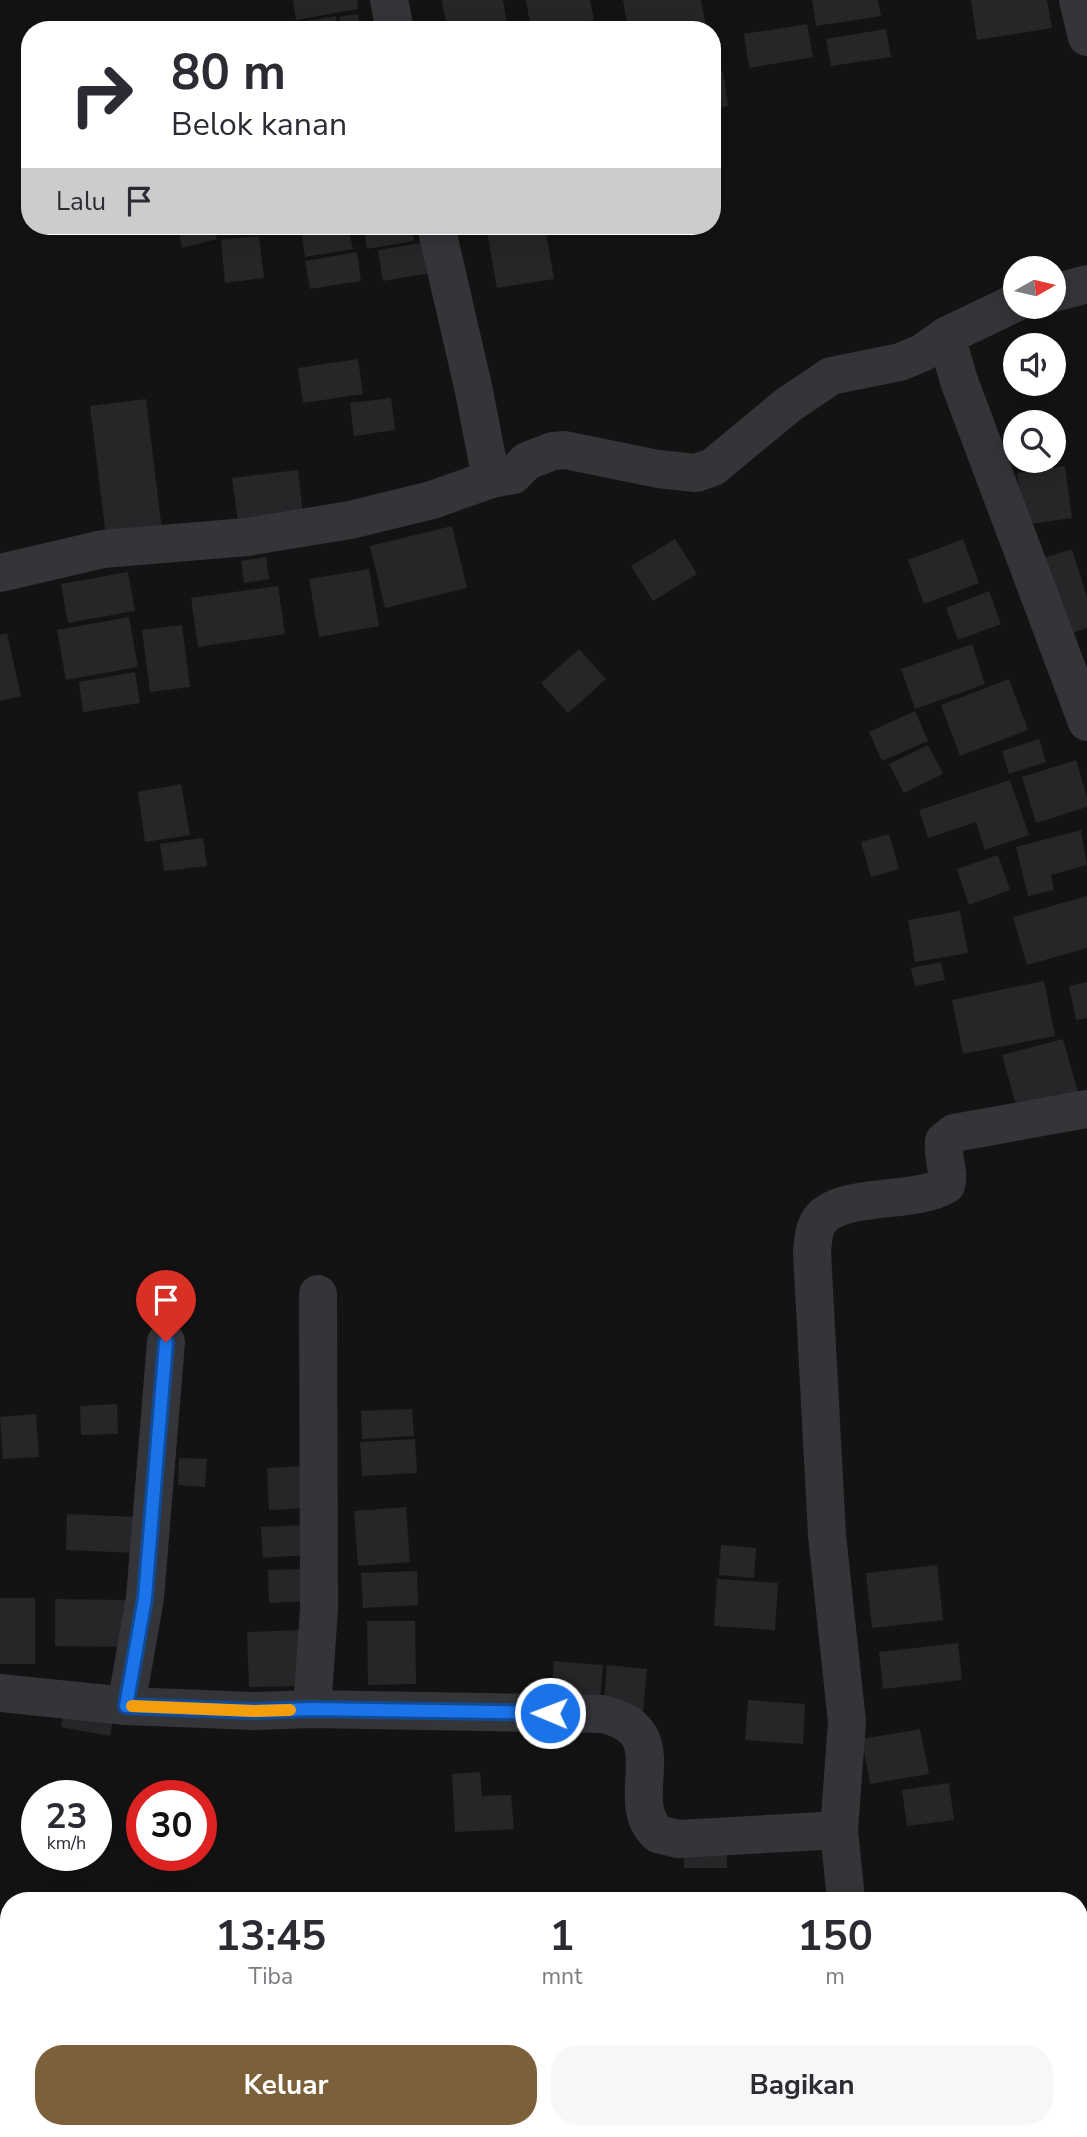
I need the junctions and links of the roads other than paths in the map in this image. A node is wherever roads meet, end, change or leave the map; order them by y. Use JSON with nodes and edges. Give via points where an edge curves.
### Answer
{"nodes":[{"id":1,"x":389,"y":0,"type":"edge"},
{"id":2,"x":1078,"y":0,"type":"edge"},
{"id":3,"x":393,"y":21,"type":"edge"},
{"id":4,"x":1087,"y":37,"type":"edge"},
{"id":5,"x":438,"y":235,"type":"edge"},
{"id":6,"x":1087,"y":284,"type":"edge"},
{"id":7,"x":1066,"y":290,"type":"edge"},
{"id":8,"x":1003,"y":309,"type":"edge"},
{"id":9,"x":946,"y":336,"type":"junction"},
{"id":10,"x":491,"y":479,"type":"junction"},
{"id":11,"x":0,"y":573,"type":"edge"},
{"id":12,"x":1087,"y":722,"type":"edge"},
{"id":13,"x":1087,"y":1110,"type":"edge"},
{"id":14,"x":318,"y":1294,"type":"dead end"},
{"id":15,"x":166,"y":1342,"type":"dead end"},
{"id":16,"x":0,"y":1693,"type":"edge"},
{"id":17,"x":126,"y":1706,"type":"junction"},
{"id":18,"x":312,"y":1709,"type":"junction"},
{"id":19,"x":839,"y":1830,"type":"junction"},
{"id":20,"x":845,"y":1892,"type":"edge"}],
"edges":[{"from":1,"to":3,"type":"street"},
{"from":2,"to":4,"type":"street"},
{"from":5,"to":10,"type":"street"},
{"from":6,"to":7,"type":"street"},
{"from":8,"to":9,"type":"street"},
{"from":9,"to":10,"type":"street","via":[[900,362],[831,376],[713,467],[696,474],[565,450],[527,461],[513,475]]},
{"from":9,"to":12,"type":"street"},
{"from":10,"to":11,"type":"street","via":[[432,500],[350,520],[247,537],[103,549]]},
{"from":13,"to":19,"type":"street","via":[[954,1133],[944,1141],[946,1185],[933,1193],[849,1203],[827,1211],[817,1225],[812,1252],[827,1535],[847,1722]]},
{"from":14,"to":18,"type":"street","via":[[319,1609]]},
{"from":15,"to":17,"type":"street","via":[[145,1598]]},
{"from":16,"to":17,"type":"street"},
{"from":17,"to":18,"type":"street"},
{"from":18,"to":19,"type":"street","via":[[602,1714],[632,1725],[639,1734],[646,1756],[646,1816],[658,1834],[678,1839]]},
{"from":19,"to":20,"type":"street"}]}
